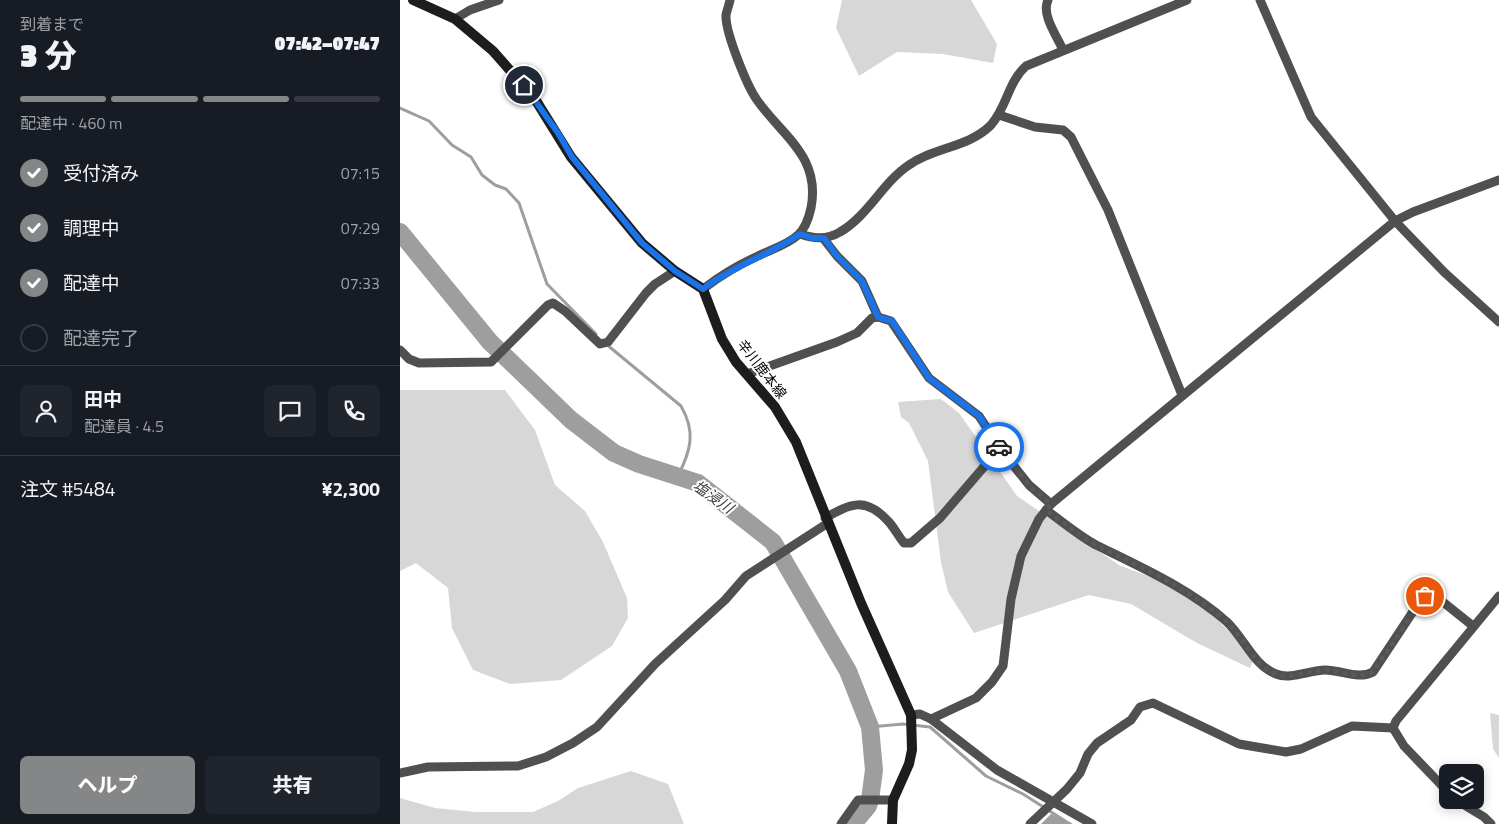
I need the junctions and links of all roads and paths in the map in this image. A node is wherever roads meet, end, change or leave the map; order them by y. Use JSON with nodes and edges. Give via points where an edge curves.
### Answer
{"nodes":[{"id":1,"x":413,"y":0,"type":"edge"},
{"id":2,"x":499,"y":0,"type":"edge"},
{"id":3,"x":730,"y":0,"type":"edge"},
{"id":4,"x":1048,"y":0,"type":"edge"},
{"id":5,"x":1187,"y":0,"type":"edge"},
{"id":6,"x":1260,"y":0,"type":"edge"},
{"id":7,"x":455,"y":19,"type":"junction"},
{"id":8,"x":1064,"y":50,"type":"junction"},
{"id":9,"x":999,"y":115,"type":"junction"},
{"id":10,"x":1499,"y":180,"type":"edge"},
{"id":11,"x":1395,"y":221,"type":"junction"},
{"id":12,"x":800,"y":234,"type":"junction"},
{"id":13,"x":824,"y":238,"type":"junction"},
{"id":14,"x":675,"y":271,"type":"junction"},
{"id":15,"x":703,"y":289,"type":"junction"},
{"id":16,"x":878,"y":317,"type":"junction"},
{"id":17,"x":1499,"y":322,"type":"edge"},
{"id":18,"x":400,"y":350,"type":"edge"},
{"id":19,"x":747,"y":374,"type":"junction"},
{"id":20,"x":1182,"y":395,"type":"junction"},
{"id":21,"x":1002,"y":451,"type":"junction"},
{"id":22,"x":1048,"y":507,"type":"junction"},
{"id":23,"x":827,"y":520,"type":"junction"},
{"id":24,"x":1499,"y":596,"type":"edge"},
{"id":25,"x":1474,"y":626,"type":"junction"},
{"id":26,"x":911,"y":717,"type":"junction"},
{"id":27,"x":932,"y":718,"type":"junction"},
{"id":28,"x":1394,"y":728,"type":"junction"},
{"id":29,"x":400,"y":773,"type":"edge"},
{"id":30,"x":1439,"y":783,"type":"edge"},
{"id":31,"x":893,"y":800,"type":"junction"},
{"id":32,"x":1052,"y":802,"type":"junction"},
{"id":33,"x":1471,"y":809,"type":"edge"},
{"id":34,"x":841,"y":824,"type":"edge"},
{"id":35,"x":892,"y":824,"type":"edge"},
{"id":36,"x":1030,"y":824,"type":"edge"},
{"id":37,"x":1092,"y":824,"type":"edge"},
{"id":38,"x":1491,"y":824,"type":"edge"}],
"edges":[{"from":1,"to":7,"type":"main road"},
{"from":2,"to":7,"type":"street"},
{"from":3,"to":12,"type":"street","via":[[726,16],[728,28],[746,79],[758,101],[800,149],[807,163],[812,202]]},
{"from":4,"to":8,"type":"street","via":[[1046,14]]},
{"from":5,"to":8,"type":"street"},
{"from":6,"to":11,"type":"street","via":[[1311,117]]},
{"from":7,"to":14,"type":"main road","via":[[513,72],[588,177],[642,243]]},
{"from":8,"to":9,"type":"street","via":[[1026,66],[1017,75]]},
{"from":9,"to":13,"type":"street","via":[[976,136],[922,156],[906,166],[854,222]]},
{"from":9,"to":20,"type":"street","via":[[1035,127],[1063,130],[1070,137],[1108,210]]},
{"from":10,"to":11,"type":"street"},
{"from":11,"to":17,"type":"street"},
{"from":11,"to":20,"type":"street"},
{"from":12,"to":13,"type":"street"},
{"from":12,"to":15,"type":"street","via":[[722,275]]},
{"from":13,"to":16,"type":"street","via":[[862,281]]},
{"from":14,"to":15,"type":"main road"},
{"from":14,"to":18,"type":"street","via":[[646,293],[608,342],[600,344],[553,303],[492,362],[419,363]]},
{"from":15,"to":19,"type":"main road","name":"辛川鹿本線","via":[[722,339]]},
{"from":16,"to":19,"type":"street","via":[[872,318],[857,333],[837,342]]},
{"from":16,"to":21,"type":"street","via":[[892,321],[929,378],[979,416]]},
{"from":19,"to":23,"type":"main road","name":"辛川鹿本線","via":[[785,421]]},
{"from":20,"to":22,"type":"street"},
{"from":21,"to":22,"type":"street"},
{"from":21,"to":23,"type":"street","via":[[995,454],[940,518],[911,543],[904,543],[888,521],[865,505],[846,506]]},
{"from":22,"to":25,"type":"street","via":[[1095,544],[1143,567],[1202,604],[1236,631],[1259,662],[1278,675],[1324,670],[1362,676],[1373,672],[1420,601],[1429,595],[1438,598]]},
{"from":22,"to":27,"type":"street","via":[[1021,556],[1011,599],[1004,666],[976,698]]},
{"from":23,"to":26,"type":"main road","name":"辛川鹿本線"},
{"from":23,"to":29,"type":"street","via":[[746,576],[597,727],[573,743],[518,766],[428,768]]},
{"from":24,"to":25,"type":"street"},
{"from":25,"to":28,"type":"street","via":[[1396,721]]},
{"from":26,"to":27,"type":"street","via":[[920,714]]},
{"from":26,"to":31,"type":"main road","name":"辛川鹿本線","via":[[909,764]]},
{"from":27,"to":32,"type":"street","via":[[996,770]]},
{"from":28,"to":30,"type":"street","via":[[1404,746]]},
{"from":28,"to":32,"type":"street","via":[[1352,726],[1301,749],[1286,752],[1239,744],[1153,703],[1146,704],[1130,720],[1097,743],[1080,773]]},
{"from":31,"to":34,"type":"street","via":[[858,800]]},
{"from":31,"to":35,"type":"main road","name":"辛川鹿本線"},
{"from":32,"to":36,"type":"street"},
{"from":32,"to":37,"type":"street"},
{"from":33,"to":38,"type":"street"}]}
